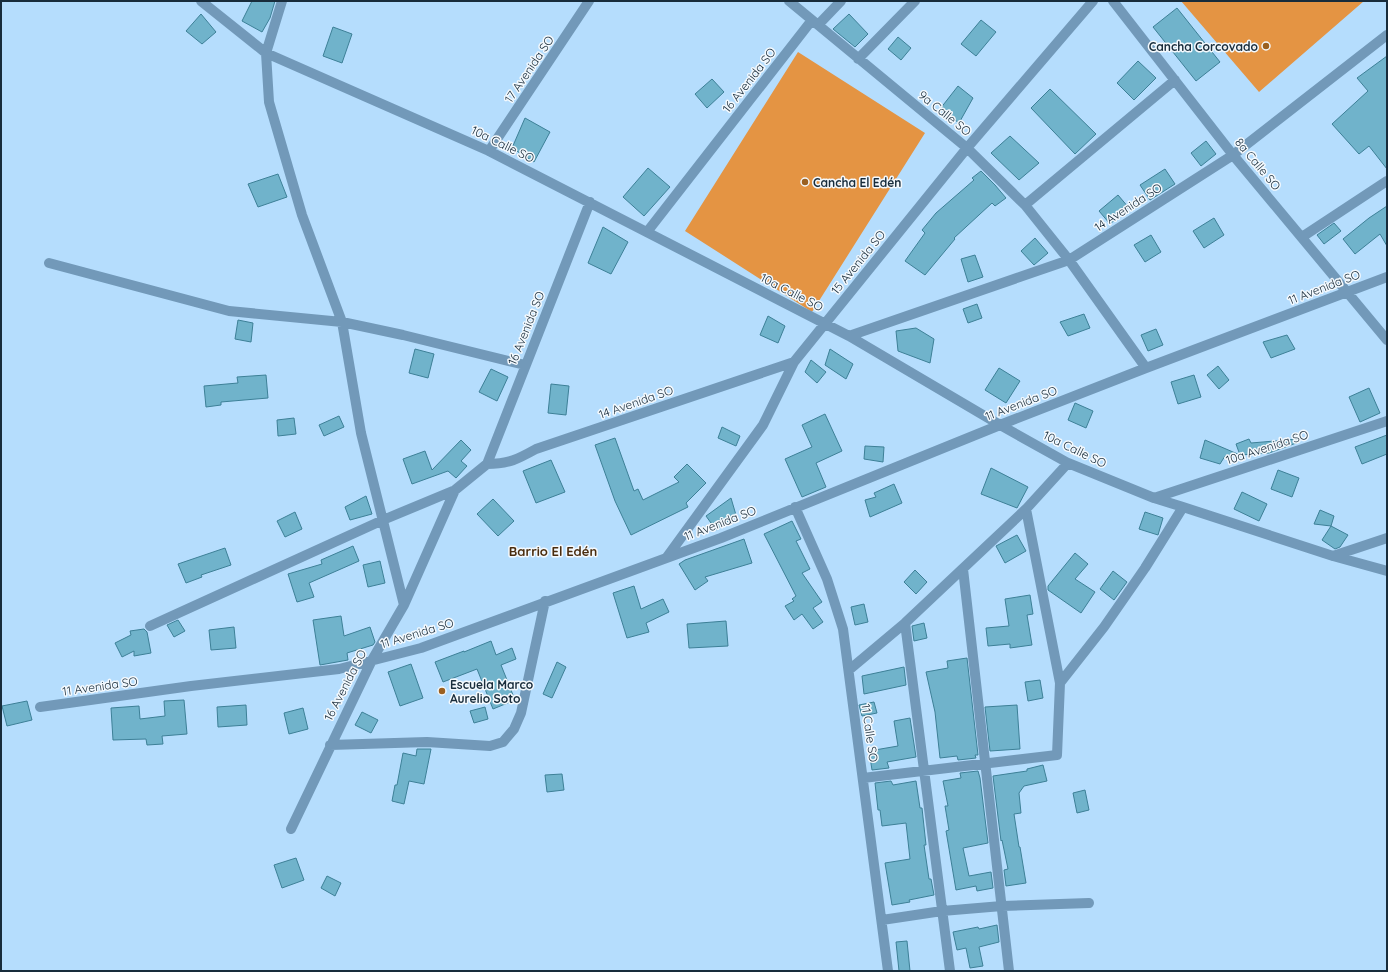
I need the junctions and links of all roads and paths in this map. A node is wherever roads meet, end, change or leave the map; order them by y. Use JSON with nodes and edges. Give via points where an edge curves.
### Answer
{"nodes":[{"id":1,"x":201,"y":1,"type":"edge"},
{"id":2,"x":282,"y":1,"type":"edge"},
{"id":3,"x":589,"y":1,"type":"edge"},
{"id":4,"x":789,"y":1,"type":"edge"},
{"id":5,"x":841,"y":1,"type":"edge"},
{"id":6,"x":915,"y":1,"type":"edge"},
{"id":7,"x":1093,"y":1,"type":"edge"},
{"id":8,"x":1113,"y":1,"type":"edge"},
{"id":9,"x":815,"y":23,"type":"junction"},
{"id":10,"x":1387,"y":35,"type":"edge"},
{"id":11,"x":266,"y":53,"type":"junction"},
{"id":12,"x":858,"y":59,"type":"junction"},
{"id":13,"x":1175,"y":80,"type":"junction"},
{"id":14,"x":967,"y":148,"type":"junction"},
{"id":15,"x":489,"y":151,"type":"junction"},
{"id":16,"x":1233,"y":155,"type":"junction"},
{"id":17,"x":1387,"y":181,"type":"edge"},
{"id":18,"x":590,"y":202,"type":"junction"},
{"id":19,"x":1025,"y":205,"type":"junction"},
{"id":20,"x":647,"y":232,"type":"junction"},
{"id":21,"x":1302,"y":237,"type":"junction"},
{"id":22,"x":1069,"y":260,"type":"junction"},
{"id":23,"x":49,"y":263,"type":"dead end"},
{"id":24,"x":1387,"y":277,"type":"edge"},
{"id":25,"x":1348,"y":292,"type":"junction"},
{"id":26,"x":342,"y":322,"type":"junction"},
{"id":27,"x":825,"y":323,"type":"junction"},
{"id":28,"x":849,"y":336,"type":"junction"},
{"id":29,"x":1387,"y":340,"type":"edge"},
{"id":30,"x":794,"y":362,"type":"junction"},
{"id":31,"x":525,"y":365,"type":"junction"},
{"id":32,"x":1146,"y":368,"type":"junction"},
{"id":33,"x":1387,"y":421,"type":"edge"},
{"id":34,"x":1000,"y":425,"type":"junction"},
{"id":35,"x":1068,"y":463,"type":"junction"},
{"id":36,"x":487,"y":464,"type":"junction"},
{"id":37,"x":455,"y":490,"type":"junction"},
{"id":38,"x":1154,"y":498,"type":"junction"},
{"id":39,"x":795,"y":507,"type":"junction"},
{"id":40,"x":1183,"y":507,"type":"junction"},
{"id":41,"x":1026,"y":509,"type":"junction"},
{"id":42,"x":383,"y":520,"type":"junction"},
{"id":43,"x":1387,"y":538,"type":"edge"},
{"id":44,"x":1333,"y":556,"type":"junction"},
{"id":45,"x":667,"y":557,"type":"junction"},
{"id":46,"x":963,"y":569,"type":"junction"},
{"id":47,"x":1387,"y":571,"type":"edge"},
{"id":48,"x":545,"y":601,"type":"junction"},
{"id":49,"x":404,"y":605,"type":"junction"},
{"id":50,"x":905,"y":623,"type":"junction"},
{"id":51,"x":150,"y":626,"type":"dead end"},
{"id":52,"x":372,"y":660,"type":"junction"},
{"id":53,"x":848,"y":670,"type":"junction"},
{"id":54,"x":1060,"y":683,"type":"junction"},
{"id":55,"x":40,"y":707,"type":"dead end"},
{"id":56,"x":330,"y":745,"type":"junction"},
{"id":57,"x":985,"y":764,"type":"junction"},
{"id":58,"x":924,"y":772,"type":"junction"},
{"id":59,"x":863,"y":778,"type":"junction"},
{"id":60,"x":291,"y":829,"type":"dead end"},
{"id":61,"x":1089,"y":903,"type":"dead end"},
{"id":62,"x":1002,"y":906,"type":"junction"},
{"id":63,"x":942,"y":911,"type":"junction"},
{"id":64,"x":882,"y":920,"type":"junction"},
{"id":65,"x":888,"y":971,"type":"edge"},
{"id":66,"x":950,"y":971,"type":"edge"},
{"id":67,"x":1009,"y":971,"type":"edge"}],
"edges":[{"from":1,"to":11,"type":"street","name":"10a Calle SO"},
{"from":2,"to":11,"type":"street"},
{"from":3,"to":15,"type":"street","name":"17 Avenida SO"},
{"from":4,"to":9,"type":"street","name":"9a Calle SO"},
{"from":5,"to":9,"type":"street","name":"16 Avenida SO"},
{"from":6,"to":12,"type":"street"},
{"from":7,"to":14,"type":"street","name":"15 Avenida SO"},
{"from":8,"to":13,"type":"street","name":"8a Calle SO"},
{"from":9,"to":12,"type":"street","name":"9a Calle SO"},
{"from":9,"to":20,"type":"street","name":"16 Avenida SO"},
{"from":10,"to":16,"type":"street","name":"14 Avenida SO"},
{"from":11,"to":15,"type":"street","name":"10a Calle SO"},
{"from":11,"to":26,"type":"street","via":[[269,102],[302,215]]},
{"from":12,"to":14,"type":"street","name":"9a Calle SO"},
{"from":13,"to":16,"type":"street","name":"8a Calle SO"},
{"from":13,"to":19,"type":"street"},
{"from":14,"to":19,"type":"street","name":"9a Calle SO"},
{"from":14,"to":27,"type":"street","name":"15 Avenida SO"},
{"from":15,"to":18,"type":"street","name":"10a Calle SO"},
{"from":16,"to":21,"type":"street","name":"8a Calle SO"},
{"from":16,"to":22,"type":"street","name":"14 Avenida SO"},
{"from":17,"to":21,"type":"street"},
{"from":18,"to":20,"type":"street","name":"10a Calle SO"},
{"from":18,"to":31,"type":"street","name":"16 Avenida SO"},
{"from":19,"to":22,"type":"street","name":"9a Calle SO"},
{"from":20,"to":27,"type":"street","name":"10a Calle SO"},
{"from":21,"to":25,"type":"street","name":"8a Calle SO"},
{"from":22,"to":28,"type":"street","name":"14 Avenida SO"},
{"from":22,"to":32,"type":"street","name":"9a Calle SO"},
{"from":23,"to":26,"type":"street","via":[[229,311]]},
{"from":24,"to":25,"type":"street","name":"11 Avenida SO"},
{"from":25,"to":29,"type":"street","name":"8a Calle SO"},
{"from":25,"to":32,"type":"street","name":"11 Avenida SO"},
{"from":26,"to":31,"type":"street"},
{"from":26,"to":42,"type":"street","via":[[361,433]]},
{"from":27,"to":28,"type":"street","name":"10a Calle SO"},
{"from":27,"to":30,"type":"street","name":"15 Avenida SO"},
{"from":28,"to":34,"type":"street","name":"10a Calle SO"},
{"from":30,"to":36,"type":"street","name":"14 Avenida SO","via":[[536,450],[516,460]]},
{"from":30,"to":45,"type":"street","name":"15 Avenida SO","via":[[763,425]]},
{"from":31,"to":36,"type":"street","name":"16 Avenida SO"},
{"from":32,"to":34,"type":"street","name":"11 Avenida SO"},
{"from":33,"to":38,"type":"street","name":"10a Avenida SO"},
{"from":34,"to":35,"type":"street","name":"10a Calle SO"},
{"from":34,"to":39,"type":"street","name":"11 Avenida SO"},
{"from":35,"to":38,"type":"street","name":"10a Calle SO"},
{"from":35,"to":41,"type":"street"},
{"from":36,"to":37,"type":"street"},
{"from":37,"to":42,"type":"street"},
{"from":37,"to":49,"type":"street","name":"16 Avenida SO"},
{"from":38,"to":40,"type":"street","name":"10a Calle SO"},
{"from":39,"to":45,"type":"street","name":"11 Avenida SO"},
{"from":39,"to":53,"type":"street","name":"11 Calle SO","via":[[827,579],[843,629]]},
{"from":40,"to":44,"type":"street","name":"10a Calle SO"},
{"from":40,"to":54,"type":"street","via":[[1109,620]]},
{"from":41,"to":46,"type":"street"},
{"from":41,"to":54,"type":"street"},
{"from":42,"to":49,"type":"street"},
{"from":42,"to":51,"type":"street"},
{"from":43,"to":44,"type":"street"},
{"from":44,"to":47,"type":"street","name":"10a Calle SO"},
{"from":45,"to":48,"type":"street","name":"11 Avenida SO"},
{"from":46,"to":50,"type":"street"},
{"from":46,"to":57,"type":"street"},
{"from":48,"to":52,"type":"street","name":"11 Avenida SO","via":[[421,648]]},
{"from":48,"to":56,"type":"street","via":[[521,713],[514,729],[503,742],[490,746],[427,742]]},
{"from":49,"to":52,"type":"street","name":"16 Avenida SO"},
{"from":50,"to":53,"type":"street"},
{"from":50,"to":58,"type":"street"},
{"from":52,"to":55,"type":"street","name":"11 Avenida SO","via":[[339,670],[191,686]]},
{"from":52,"to":56,"type":"street","name":"16 Avenida SO"},
{"from":53,"to":59,"type":"street","name":"11 Calle SO"},
{"from":54,"to":57,"type":"street","via":[[1057,755]]},
{"from":56,"to":60,"type":"street","name":"16 Avenida SO"},
{"from":57,"to":58,"type":"street"},
{"from":57,"to":62,"type":"street"},
{"from":58,"to":59,"type":"street"},
{"from":58,"to":63,"type":"street"},
{"from":59,"to":64,"type":"street","name":"11 Calle SO"},
{"from":61,"to":62,"type":"street"},
{"from":62,"to":63,"type":"street"},
{"from":62,"to":67,"type":"street"},
{"from":63,"to":64,"type":"street"},
{"from":63,"to":66,"type":"street"},
{"from":64,"to":65,"type":"street","name":"11 Calle SO"}]}
